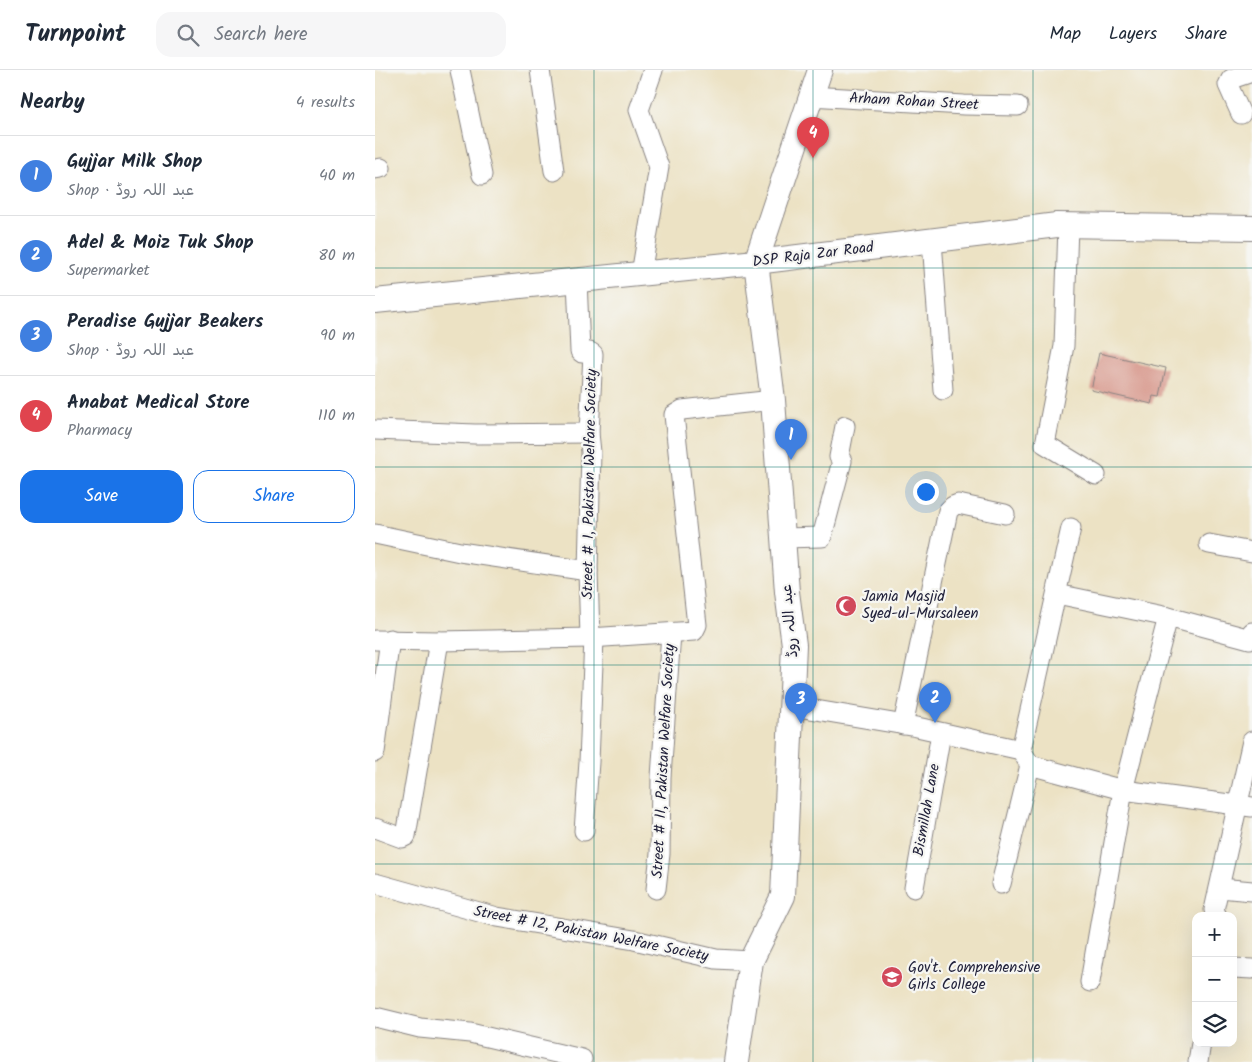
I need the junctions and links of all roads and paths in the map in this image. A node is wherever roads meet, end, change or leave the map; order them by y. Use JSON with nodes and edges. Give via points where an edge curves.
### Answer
{"nodes":[{"id":1,"x":459,"y":70,"type":"edge"},
{"id":2,"x":540,"y":70,"type":"edge"},
{"id":3,"x":653,"y":70,"type":"edge"},
{"id":4,"x":820,"y":70,"type":"edge"},
{"id":5,"x":1252,"y":72,"type":"edge"},
{"id":6,"x":810,"y":96,"type":"junction"},
{"id":7,"x":1018,"y":106,"type":"dead end"},
{"id":8,"x":1241,"y":114,"type":"dead end"},
{"id":9,"x":554,"y":171,"type":"dead end"},
{"id":10,"x":481,"y":175,"type":"dead end"},
{"id":11,"x":1068,"y":225,"type":"junction"},
{"id":12,"x":1252,"y":228,"type":"edge"},
{"id":13,"x":932,"y":240,"type":"junction"},
{"id":14,"x":755,"y":262,"type":"junction"},
{"id":15,"x":641,"y":274,"type":"junction"},
{"id":16,"x":577,"y":280,"type":"junction"},
{"id":17,"x":375,"y":301,"type":"edge"},
{"id":18,"x":943,"y":390,"type":"dead end"},
{"id":19,"x":773,"y":400,"type":"junction"},
{"id":20,"x":845,"y":426,"type":"dead end"},
{"id":21,"x":375,"y":430,"type":"edge"},
{"id":22,"x":589,"y":432,"type":"junction"},
{"id":23,"x":1096,"y":475,"type":"dead end"},
{"id":24,"x":1005,"y":514,"type":"dead end"},
{"id":25,"x":1071,"y":528,"type":"dead end"},
{"id":26,"x":375,"y":534,"type":"edge"},
{"id":27,"x":783,"y":538,"type":"junction"},
{"id":28,"x":1209,"y":544,"type":"dead end"},
{"id":29,"x":1252,"y":552,"type":"edge"},
{"id":30,"x":588,"y":570,"type":"junction"},
{"id":31,"x":1057,"y":594,"type":"junction"},
{"id":32,"x":1168,"y":617,"type":"junction"},
{"id":33,"x":1252,"y":632,"type":"edge"},
{"id":34,"x":671,"y":633,"type":"junction"},
{"id":35,"x":592,"y":638,"type":"junction"},
{"id":36,"x":382,"y":640,"type":"edge"},
{"id":37,"x":439,"y":641,"type":"junction"},
{"id":38,"x":792,"y":706,"type":"junction"},
{"id":39,"x":903,"y":725,"type":"junction"},
{"id":40,"x":941,"y":732,"type":"junction"},
{"id":41,"x":1252,"y":741,"type":"edge"},
{"id":42,"x":375,"y":752,"type":"edge"},
{"id":43,"x":1025,"y":758,"type":"junction"},
{"id":44,"x":1123,"y":790,"type":"junction"},
{"id":45,"x":1245,"y":806,"type":"edge"},
{"id":46,"x":375,"y":828,"type":"edge"},
{"id":47,"x":584,"y":831,"type":"dead end"},
{"id":48,"x":375,"y":883,"type":"edge"},
{"id":49,"x":1001,"y":884,"type":"dead end"},
{"id":50,"x":914,"y":888,"type":"dead end"},
{"id":51,"x":1219,"y":888,"type":"junction"},
{"id":52,"x":657,"y":889,"type":"dead end"},
{"id":53,"x":1252,"y":891,"type":"edge"},
{"id":54,"x":1215,"y":912,"type":"edge"},
{"id":55,"x":751,"y":961,"type":"junction"},
{"id":56,"x":1237,"y":968,"type":"edge"},
{"id":57,"x":1252,"y":969,"type":"edge"},
{"id":58,"x":1089,"y":982,"type":"dead end"},
{"id":59,"x":375,"y":1017,"type":"edge"},
{"id":60,"x":1200,"y":1047,"type":"edge"},
{"id":61,"x":582,"y":1059,"type":"dead end"},
{"id":62,"x":735,"y":1062,"type":"edge"},
{"id":63,"x":1198,"y":1062,"type":"edge"}],
"edges":[{"from":1,"to":10,"type":"street"},
{"from":2,"to":9,"type":"street"},
{"from":3,"to":15,"type":"street","via":[[639,110],[659,167]]},
{"from":4,"to":6,"type":"street"},
{"from":5,"to":8,"type":"street","via":[[1228,82]]},
{"from":6,"to":7,"type":"street","name":"Arham Rohan Street"},
{"from":6,"to":14,"type":"street"},
{"from":11,"to":12,"type":"street","name":"DSP Raja Zar Road"},
{"from":11,"to":13,"type":"street","name":"DSP Raja Zar Road"},
{"from":11,"to":23,"type":"street","via":[[1064,346],[1045,444]]},
{"from":13,"to":14,"type":"street","name":"DSP Raja Zar Road"},
{"from":13,"to":18,"type":"street"},
{"from":14,"to":15,"type":"street","name":"DSP Raja Zar Road"},
{"from":14,"to":19,"type":"street","name":"عبد اللہ روڈ"},
{"from":15,"to":16,"type":"street","name":"DSP Raja Zar Road"},
{"from":16,"to":17,"type":"street","name":"DSP Raja Zar Road"},
{"from":16,"to":22,"type":"street","name":"Street # 1, Pakistan Welfare Society","via":[[580,351],[593,354]]},
{"from":19,"to":27,"type":"street","name":"عبد اللہ روڈ"},
{"from":19,"to":34,"type":"street","via":[[682,410],[674,415],[697,625],[694,631]]},
{"from":20,"to":27,"type":"street","via":[[841,461],[823,537]]},
{"from":21,"to":22,"type":"street","via":[[475,434]]},
{"from":22,"to":30,"type":"street","name":"Street # 1, Pakistan Welfare Society"},
{"from":24,"to":39,"type":"street","via":[[958,504],[948,511]]},
{"from":25,"to":31,"type":"street"},
{"from":26,"to":30,"type":"street","via":[[460,552]]},
{"from":27,"to":38,"type":"street","name":"عبد اللہ روڈ","via":[[795,645]]},
{"from":28,"to":29,"type":"street"},
{"from":30,"to":35,"type":"street","name":"Street # 1, Pakistan Welfare Society"},
{"from":31,"to":32,"type":"street"},
{"from":31,"to":43,"type":"street"},
{"from":32,"to":33,"type":"street","via":[[1250,640]]},
{"from":32,"to":44,"type":"street"},
{"from":34,"to":35,"type":"street"},
{"from":34,"to":52,"type":"street","name":"Street # 11, Pakistan Welfare Society"},
{"from":35,"to":37,"type":"street"},
{"from":35,"to":47,"type":"street","name":"Street # 1, Pakistan Welfare Society"},
{"from":36,"to":37,"type":"street"},
{"from":36,"to":42,"type":"street"},
{"from":37,"to":46,"type":"street","via":[[405,836],[402,838]]},
{"from":38,"to":39,"type":"street"},
{"from":38,"to":55,"type":"street","name":"عبد اللہ روڈ","via":[[783,896]]},
{"from":39,"to":40,"type":"street"},
{"from":40,"to":43,"type":"street"},
{"from":40,"to":50,"type":"street","name":"Bismillah Lane"},
{"from":41,"to":45,"type":"street"},
{"from":43,"to":44,"type":"street"},
{"from":43,"to":49,"type":"street"},
{"from":44,"to":45,"type":"street"},
{"from":44,"to":58,"type":"street"},
{"from":45,"to":51,"type":"street"},
{"from":48,"to":55,"type":"street","name":"Street # 12, Pakistan Welfare Society","via":[[497,917],[634,940],[716,959]]},
{"from":51,"to":53,"type":"street"},
{"from":51,"to":54,"type":"street"},
{"from":55,"to":62,"type":"street","name":"عبد اللہ روڈ"},
{"from":56,"to":57,"type":"street"},
{"from":59,"to":61,"type":"street","via":[[420,1028],[470,1033]]},
{"from":60,"to":63,"type":"street"}]}
